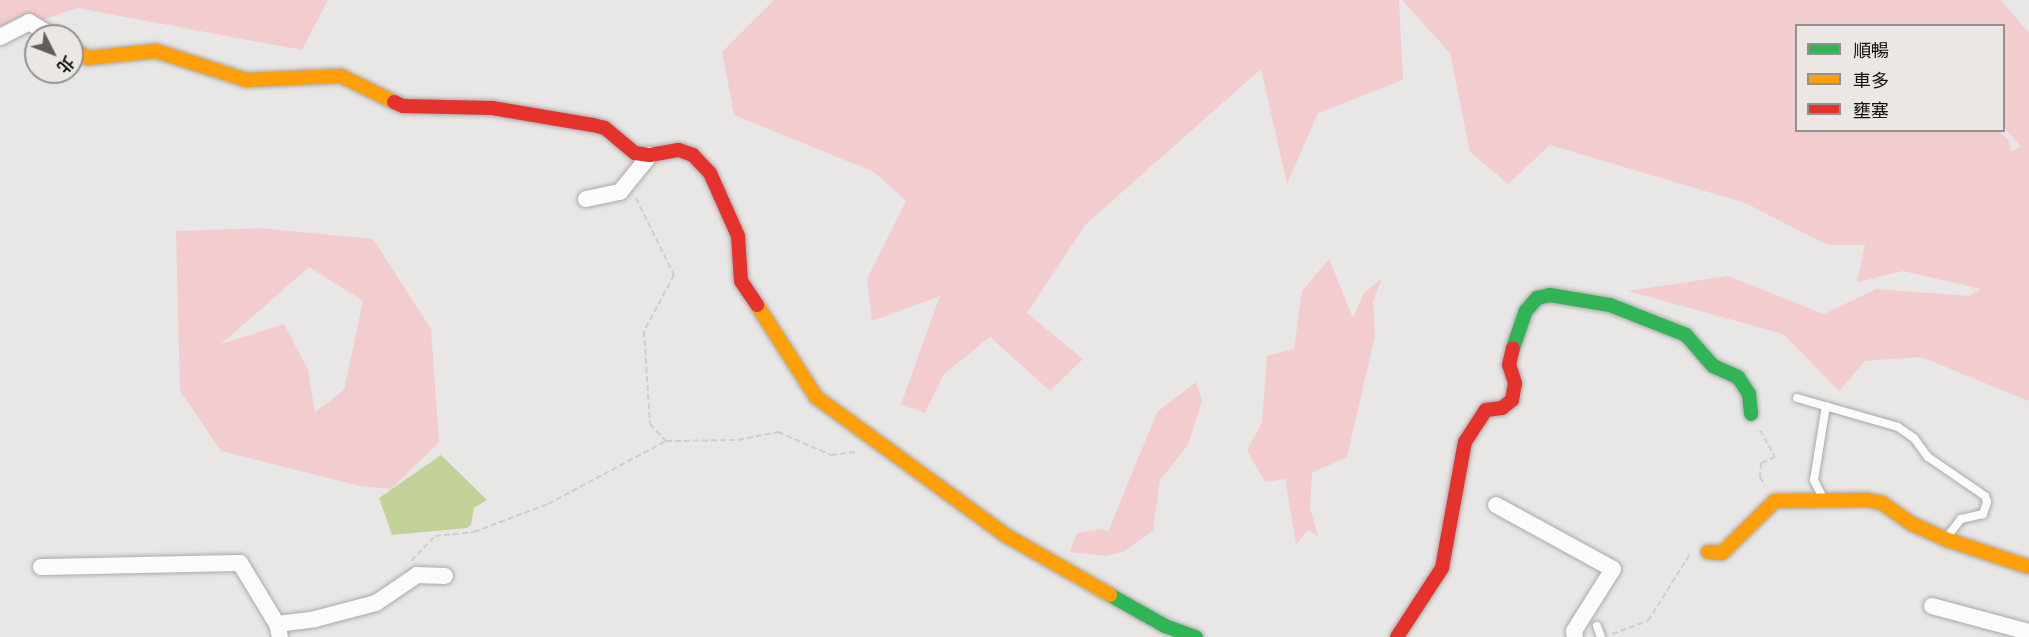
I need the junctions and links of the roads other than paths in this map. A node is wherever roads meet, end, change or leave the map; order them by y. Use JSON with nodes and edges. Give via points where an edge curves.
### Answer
{"nodes":[{"id":1,"x":24,"y":25,"type":"edge"},
{"id":2,"x":0,"y":37,"type":"edge"},
{"id":3,"x":84,"y":56,"type":"edge"},
{"id":4,"x":650,"y":155,"type":"junction"},
{"id":5,"x":586,"y":199,"type":"dead end"},
{"id":6,"x":1797,"y":398,"type":"dead end"},
{"id":7,"x":1826,"y":406,"type":"junction"},
{"id":8,"x":1750,"y":414,"type":"road end"},
{"id":9,"x":1823,"y":499,"type":"junction"},
{"id":10,"x":1496,"y":506,"type":"dead end"},
{"id":11,"x":1945,"y":539,"type":"junction"},
{"id":12,"x":1708,"y":552,"type":"road end"},
{"id":13,"x":41,"y":567,"type":"dead end"},
{"id":14,"x":2029,"y":567,"type":"edge"},
{"id":15,"x":445,"y":576,"type":"dead end"},
{"id":16,"x":1932,"y":606,"type":"dead end"},
{"id":17,"x":1597,"y":626,"type":"dead end"},
{"id":18,"x":278,"y":630,"type":"edge"},
{"id":19,"x":2029,"y":632,"type":"edge"},
{"id":20,"x":1196,"y":637,"type":"edge"},
{"id":21,"x":1397,"y":637,"type":"edge"},
{"id":22,"x":1575,"y":637,"type":"edge"},
{"id":23,"x":1603,"y":637,"type":"edge"}],
"edges":[{"from":1,"to":2,"type":"street"},
{"from":3,"to":4,"type":"street","via":[[156,51],[246,80],[341,76],[403,106],[492,108],[605,128],[635,153]]},
{"from":4,"to":5,"type":"street","via":[[620,192]]},
{"from":4,"to":20,"type":"street","via":[[680,150],[705,164],[738,236],[741,281],[816,397],[1005,535],[1165,626]]},
{"from":6,"to":7,"type":"lane"},
{"from":7,"to":9,"type":"lane","via":[[1814,480]]},
{"from":7,"to":11,"type":"lane","via":[[1898,427],[1914,438],[1928,457],[1985,496],[1983,513],[1961,519]]},
{"from":8,"to":21,"type":"street","via":[[1749,394],[1738,377],[1713,366],[1686,335],[1610,305],[1550,295],[1537,298],[1526,311],[1509,365],[1515,383],[1512,400],[1502,408],[1486,410],[1465,442],[1442,568]]},
{"from":9,"to":11,"type":"street","via":[[1882,503],[1912,524]]},
{"from":9,"to":12,"type":"street","via":[[1775,501],[1722,553]]},
{"from":10,"to":22,"type":"street","via":[[1613,569],[1574,631]]},
{"from":11,"to":14,"type":"street"},
{"from":13,"to":18,"type":"street","via":[[240,563]]},
{"from":15,"to":18,"type":"street","via":[[417,575],[376,603]]},
{"from":16,"to":19,"type":"street"},
{"from":17,"to":23,"type":"lane"}]}
